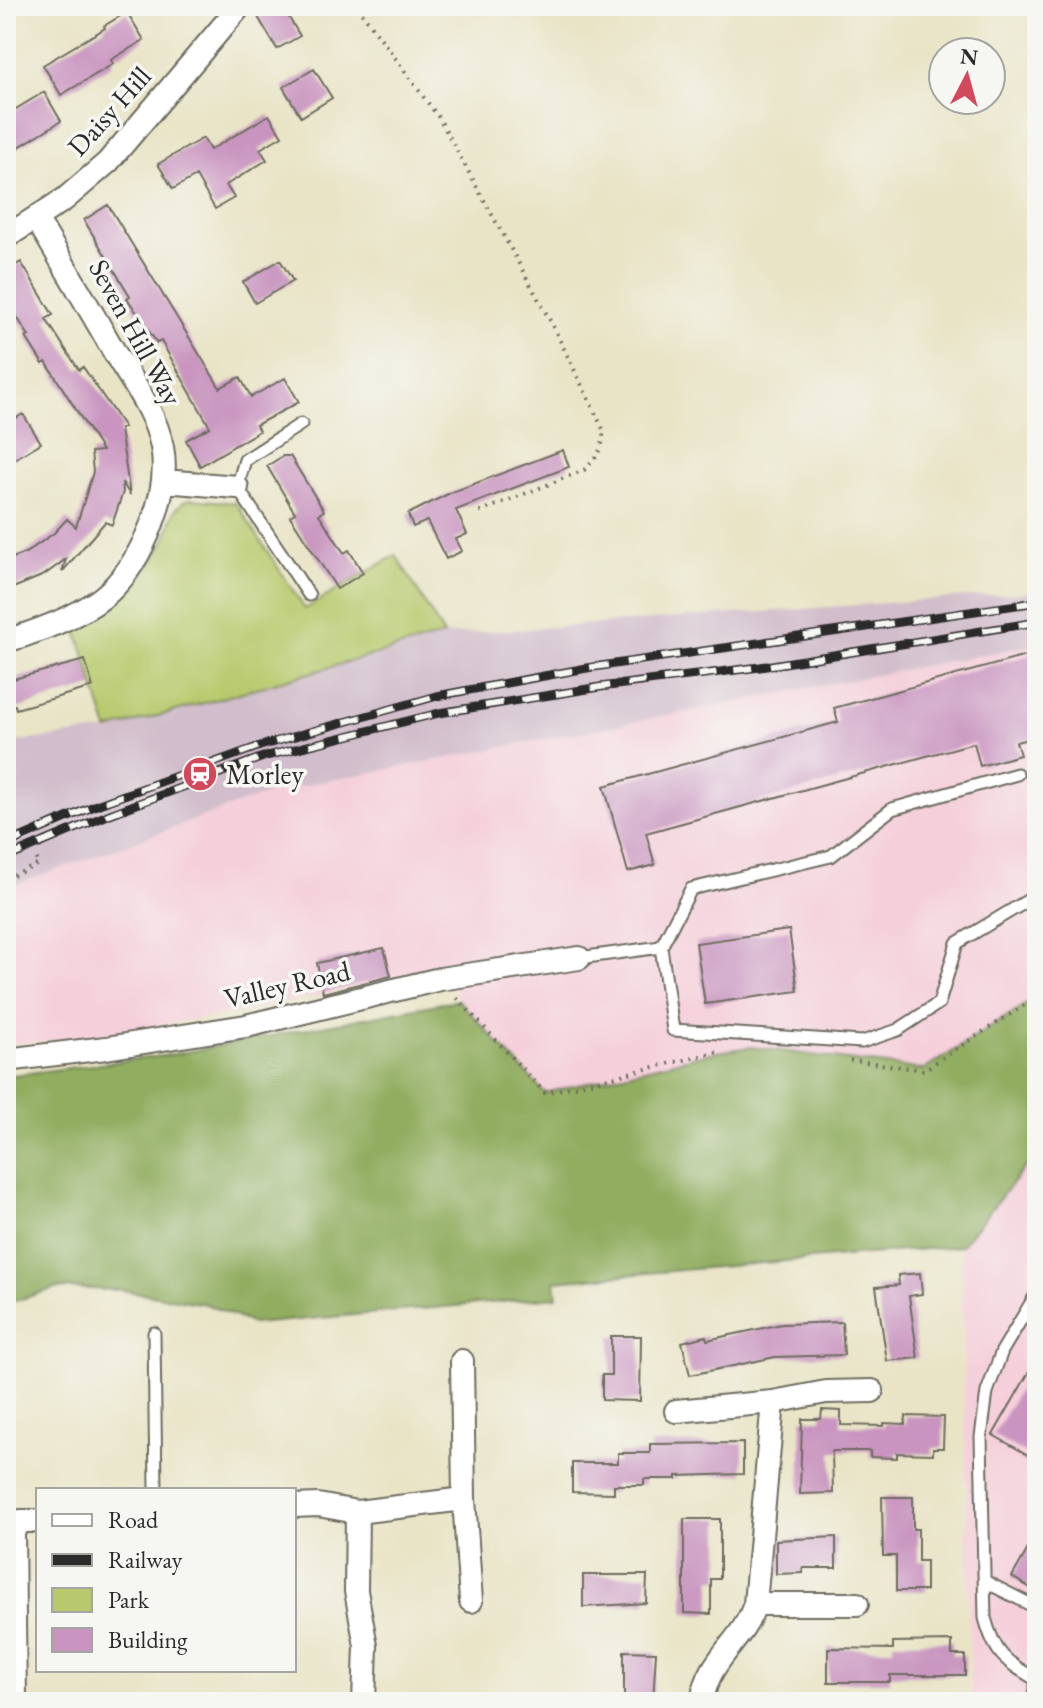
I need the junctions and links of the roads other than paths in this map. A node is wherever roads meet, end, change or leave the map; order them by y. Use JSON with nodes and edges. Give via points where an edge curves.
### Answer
{"nodes":[{"id":1,"x":240,"y":6,"type":"edge"},
{"id":2,"x":36,"y":218,"type":"junction"},
{"id":3,"x":6,"y":237,"type":"edge"},
{"id":4,"x":301,"y":424,"type":"dead end"},
{"id":5,"x":164,"y":481,"type":"junction"},
{"id":6,"x":237,"y":487,"type":"junction"},
{"id":7,"x":309,"y":595,"type":"dead end"},
{"id":8,"x":6,"y":641,"type":"edge"},
{"id":9,"x":1017,"y":774,"type":"dead end"},
{"id":10,"x":1037,"y":895,"type":"edge"},
{"id":11,"x":661,"y":947,"type":"junction"},
{"id":12,"x":579,"y":958,"type":"joint"},
{"id":13,"x":6,"y":1060,"type":"edge"},
{"id":14,"x":1037,"y":1293,"type":"edge"},
{"id":15,"x":154,"y":1333,"type":"dead end"},
{"id":16,"x":462,"y":1361,"type":"dead end"},
{"id":17,"x":872,"y":1391,"type":"dead end"},
{"id":18,"x":773,"y":1402,"type":"junction"},
{"id":19,"x":676,"y":1411,"type":"dead end"},
{"id":20,"x":156,"y":1488,"type":"edge"},
{"id":21,"x":464,"y":1499,"type":"junction"},
{"id":22,"x":296,"y":1506,"type":"edge"},
{"id":23,"x":357,"y":1512,"type":"junction"},
{"id":24,"x":22,"y":1521,"type":"edge"},
{"id":25,"x":986,"y":1582,"type":"junction"},
{"id":26,"x":471,"y":1601,"type":"dead end"},
{"id":27,"x":755,"y":1604,"type":"junction"},
{"id":28,"x":857,"y":1604,"type":"dead end"},
{"id":29,"x":1037,"y":1608,"type":"edge"},
{"id":30,"x":1037,"y":1681,"type":"edge"},
{"id":31,"x":15,"y":1702,"type":"edge"},
{"id":32,"x":364,"y":1702,"type":"edge"},
{"id":33,"x":702,"y":1702,"type":"edge"},
{"id":34,"x":1032,"y":1702,"type":"edge"}],
"edges":[{"from":1,"to":2,"type":"street","name":"Daisy Hill","via":[[108,162]]},
{"from":2,"to":3,"type":"street","name":"Daisy Hill"},
{"from":2,"to":5,"type":"street","name":"Seven Hill Way","via":[[147,406],[162,446]]},
{"from":4,"to":6,"type":"lane","via":[[245,460]]},
{"from":5,"to":6,"type":"street"},
{"from":5,"to":8,"type":"street","name":"Seven Hill Way","via":[[137,555],[109,591],[68,618]]},
{"from":6,"to":7,"type":"lane"},
{"from":9,"to":11,"type":"lane","via":[[892,809],[831,856],[691,889]]},
{"from":10,"to":11,"type":"lane","via":[[957,943],[939,1003],[898,1030],[862,1042],[673,1030]]},
{"from":11,"to":12,"type":"lane"},
{"from":12,"to":13,"type":"street","name":"Valley Road","via":[[440,979],[246,1026]]},
{"from":14,"to":25,"type":"lane","via":[[1002,1351],[987,1392],[981,1437]]},
{"from":15,"to":20,"type":"lane"},
{"from":16,"to":21,"type":"street"},
{"from":17,"to":18,"type":"street","via":[[826,1392]]},
{"from":18,"to":19,"type":"street"},
{"from":18,"to":27,"type":"street"},
{"from":21,"to":23,"type":"street"},
{"from":21,"to":26,"type":"street"},
{"from":22,"to":23,"type":"street"},
{"from":23,"to":32,"type":"street","via":[[356,1591],[366,1646]]},
{"from":24,"to":31,"type":"street","via":[[13,1531]]},
{"from":25,"to":29,"type":"lane"},
{"from":25,"to":30,"type":"lane","via":[[985,1618],[992,1641],[1009,1663]]},
{"from":27,"to":28,"type":"street"},
{"from":27,"to":33,"type":"street","via":[[708,1676]]},
{"from":30,"to":34,"type":"lane"}]}
